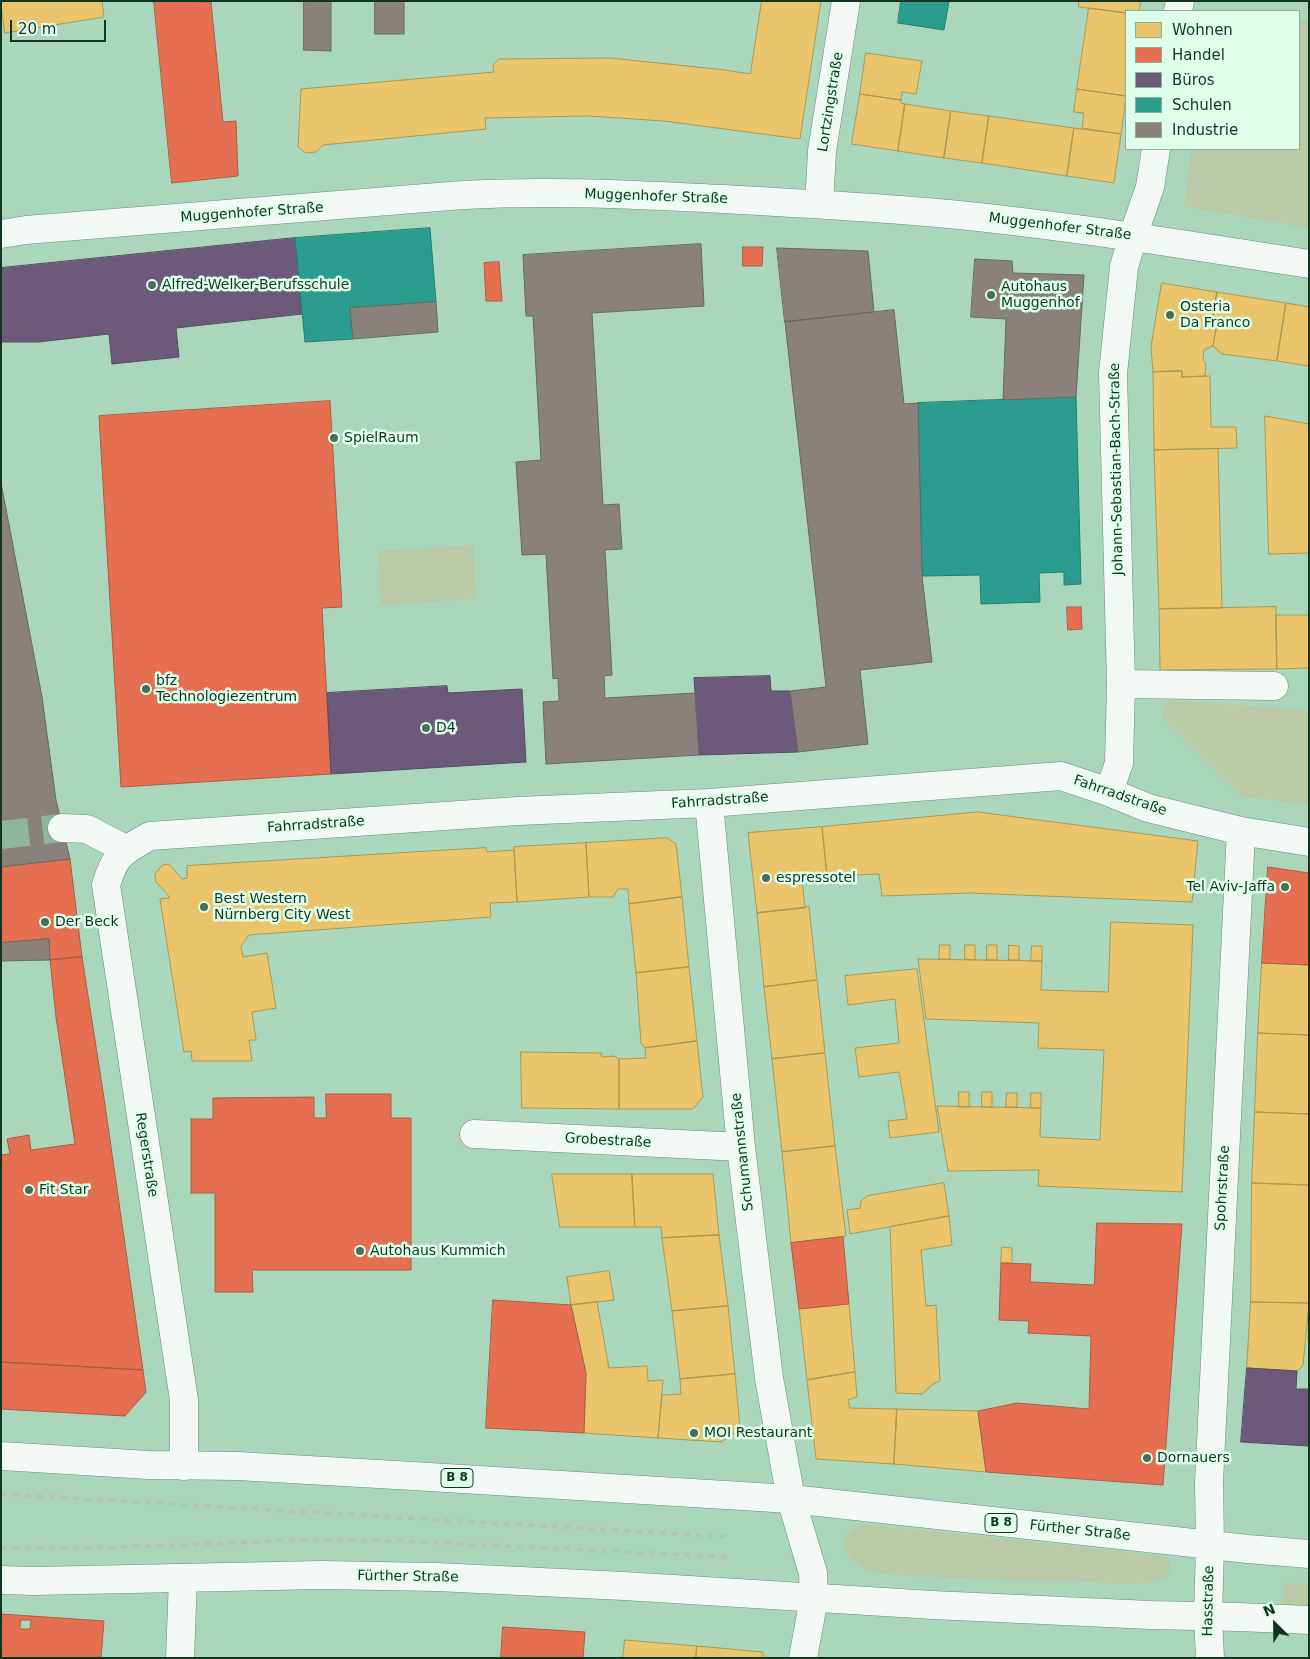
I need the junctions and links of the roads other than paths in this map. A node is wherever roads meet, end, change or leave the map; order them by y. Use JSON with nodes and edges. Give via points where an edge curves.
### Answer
{"nodes":[{"id":1,"x":846,"y":1,"type":"edge"},
{"id":2,"x":1156,"y":150,"type":"edge"},
{"id":3,"x":819,"y":204,"type":"junction"},
{"id":4,"x":1,"y":234,"type":"edge"},
{"id":5,"x":1133,"y":236,"type":"junction"},
{"id":6,"x":1309,"y":264,"type":"edge"},
{"id":7,"x":1121,"y":684,"type":"junction"},
{"id":8,"x":1274,"y":686,"type":"dead end"},
{"id":9,"x":1109,"y":792,"type":"junction"},
{"id":10,"x":709,"y":803,"type":"junction"},
{"id":11,"x":62,"y":828,"type":"tunnel mouth"},
{"id":12,"x":1241,"y":831,"type":"junction"},
{"id":13,"x":1309,"y":842,"type":"edge"},
{"id":14,"x":125,"y":849,"type":"junction"},
{"id":15,"x":474,"y":1134,"type":"dead end"},
{"id":16,"x":741,"y":1148,"type":"junction"},
{"id":17,"x":1,"y":1456,"type":"edge"},
{"id":18,"x":184,"y":1466,"type":"junction"},
{"id":19,"x":791,"y":1499,"type":"junction"},
{"id":20,"x":1210,"y":1545,"type":"junction"},
{"id":21,"x":1309,"y":1554,"type":"edge"},
{"id":22,"x":183,"y":1578,"type":"junction"},
{"id":23,"x":1,"y":1580,"type":"edge"},
{"id":24,"x":814,"y":1598,"type":"junction"},
{"id":25,"x":1208,"y":1617,"type":"junction"},
{"id":26,"x":1309,"y":1620,"type":"edge"},
{"id":27,"x":180,"y":1658,"type":"edge"},
{"id":28,"x":803,"y":1658,"type":"edge"},
{"id":29,"x":1210,"y":1658,"type":"edge"}],
"edges":[{"from":1,"to":3,"type":"street","name":"Lortzingstraße","via":[[822,151]]},
{"from":2,"to":5,"type":"street","name":"Johann-Sebastian-Bach-Straße","via":[[1150,187]]},
{"from":3,"to":4,"type":"street","name":"Muggenhofer Straße","via":[[615,194],[496,193]]},
{"from":3,"to":5,"type":"street","name":"Muggenhofer Straße","via":[[950,214]]},
{"from":5,"to":6,"type":"street","name":"Muggenhofer Straße"},
{"from":5,"to":7,"type":"street","name":"Johann-Sebastian-Bach-Straße","via":[[1124,267],[1113,372]]},
{"from":7,"to":8,"type":"street"},
{"from":7,"to":9,"type":"street","name":"Johann-Sebastian-Bach-Straße","via":[[1119,763]]},
{"from":9,"to":10,"type":"street","name":"Fahrradstraße","via":[[1061,776]]},
{"from":9,"to":12,"type":"street","name":"Fahrradstraße","via":[[1148,808]]},
{"from":10,"to":14,"type":"street","name":"Fahrradstraße","via":[[518,811],[150,836]]},
{"from":10,"to":16,"type":"street","name":"Schumannstraße"},
{"from":11,"to":14,"type":"street","via":[[87,829]]},
{"from":12,"to":13,"type":"street","name":"Fahrradstraße"},
{"from":12,"to":20,"type":"street","name":"Spohrstraße","via":[[1209,1472]]},
{"from":14,"to":18,"type":"street","name":"Regerstraße","via":[[111,867],[106,885],[184,1400]]},
{"from":15,"to":16,"type":"street","name":"Grobestraße"},
{"from":16,"to":19,"type":"street","name":"Schumannstraße","via":[[769,1378]]},
{"from":17,"to":18,"type":"street","name":"Fürther Straße","number":"B 8"},
{"from":18,"to":19,"type":"street","name":"Fürther Straße","number":"B 8","via":[[404,1475]]},
{"from":19,"to":20,"type":"street","name":"Fürther Straße","number":"B 8"},
{"from":19,"to":24,"type":"street","via":[[813,1573]]},
{"from":20,"to":21,"type":"street","name":"Fürther Straße","number":"B 8"},
{"from":20,"to":25,"type":"street","name":"Hasstraße"},
{"from":22,"to":23,"type":"street","name":"Fürther Straße"},
{"from":22,"to":24,"type":"street","name":"Fürther Straße","via":[[437,1577]]},
{"from":22,"to":27,"type":"street"},
{"from":24,"to":25,"type":"street","name":"Fürther Straße"},
{"from":24,"to":28,"type":"street"},
{"from":25,"to":26,"type":"street","name":"Fürther Straße"},
{"from":25,"to":29,"type":"street","name":"Hasstraße"}]}
